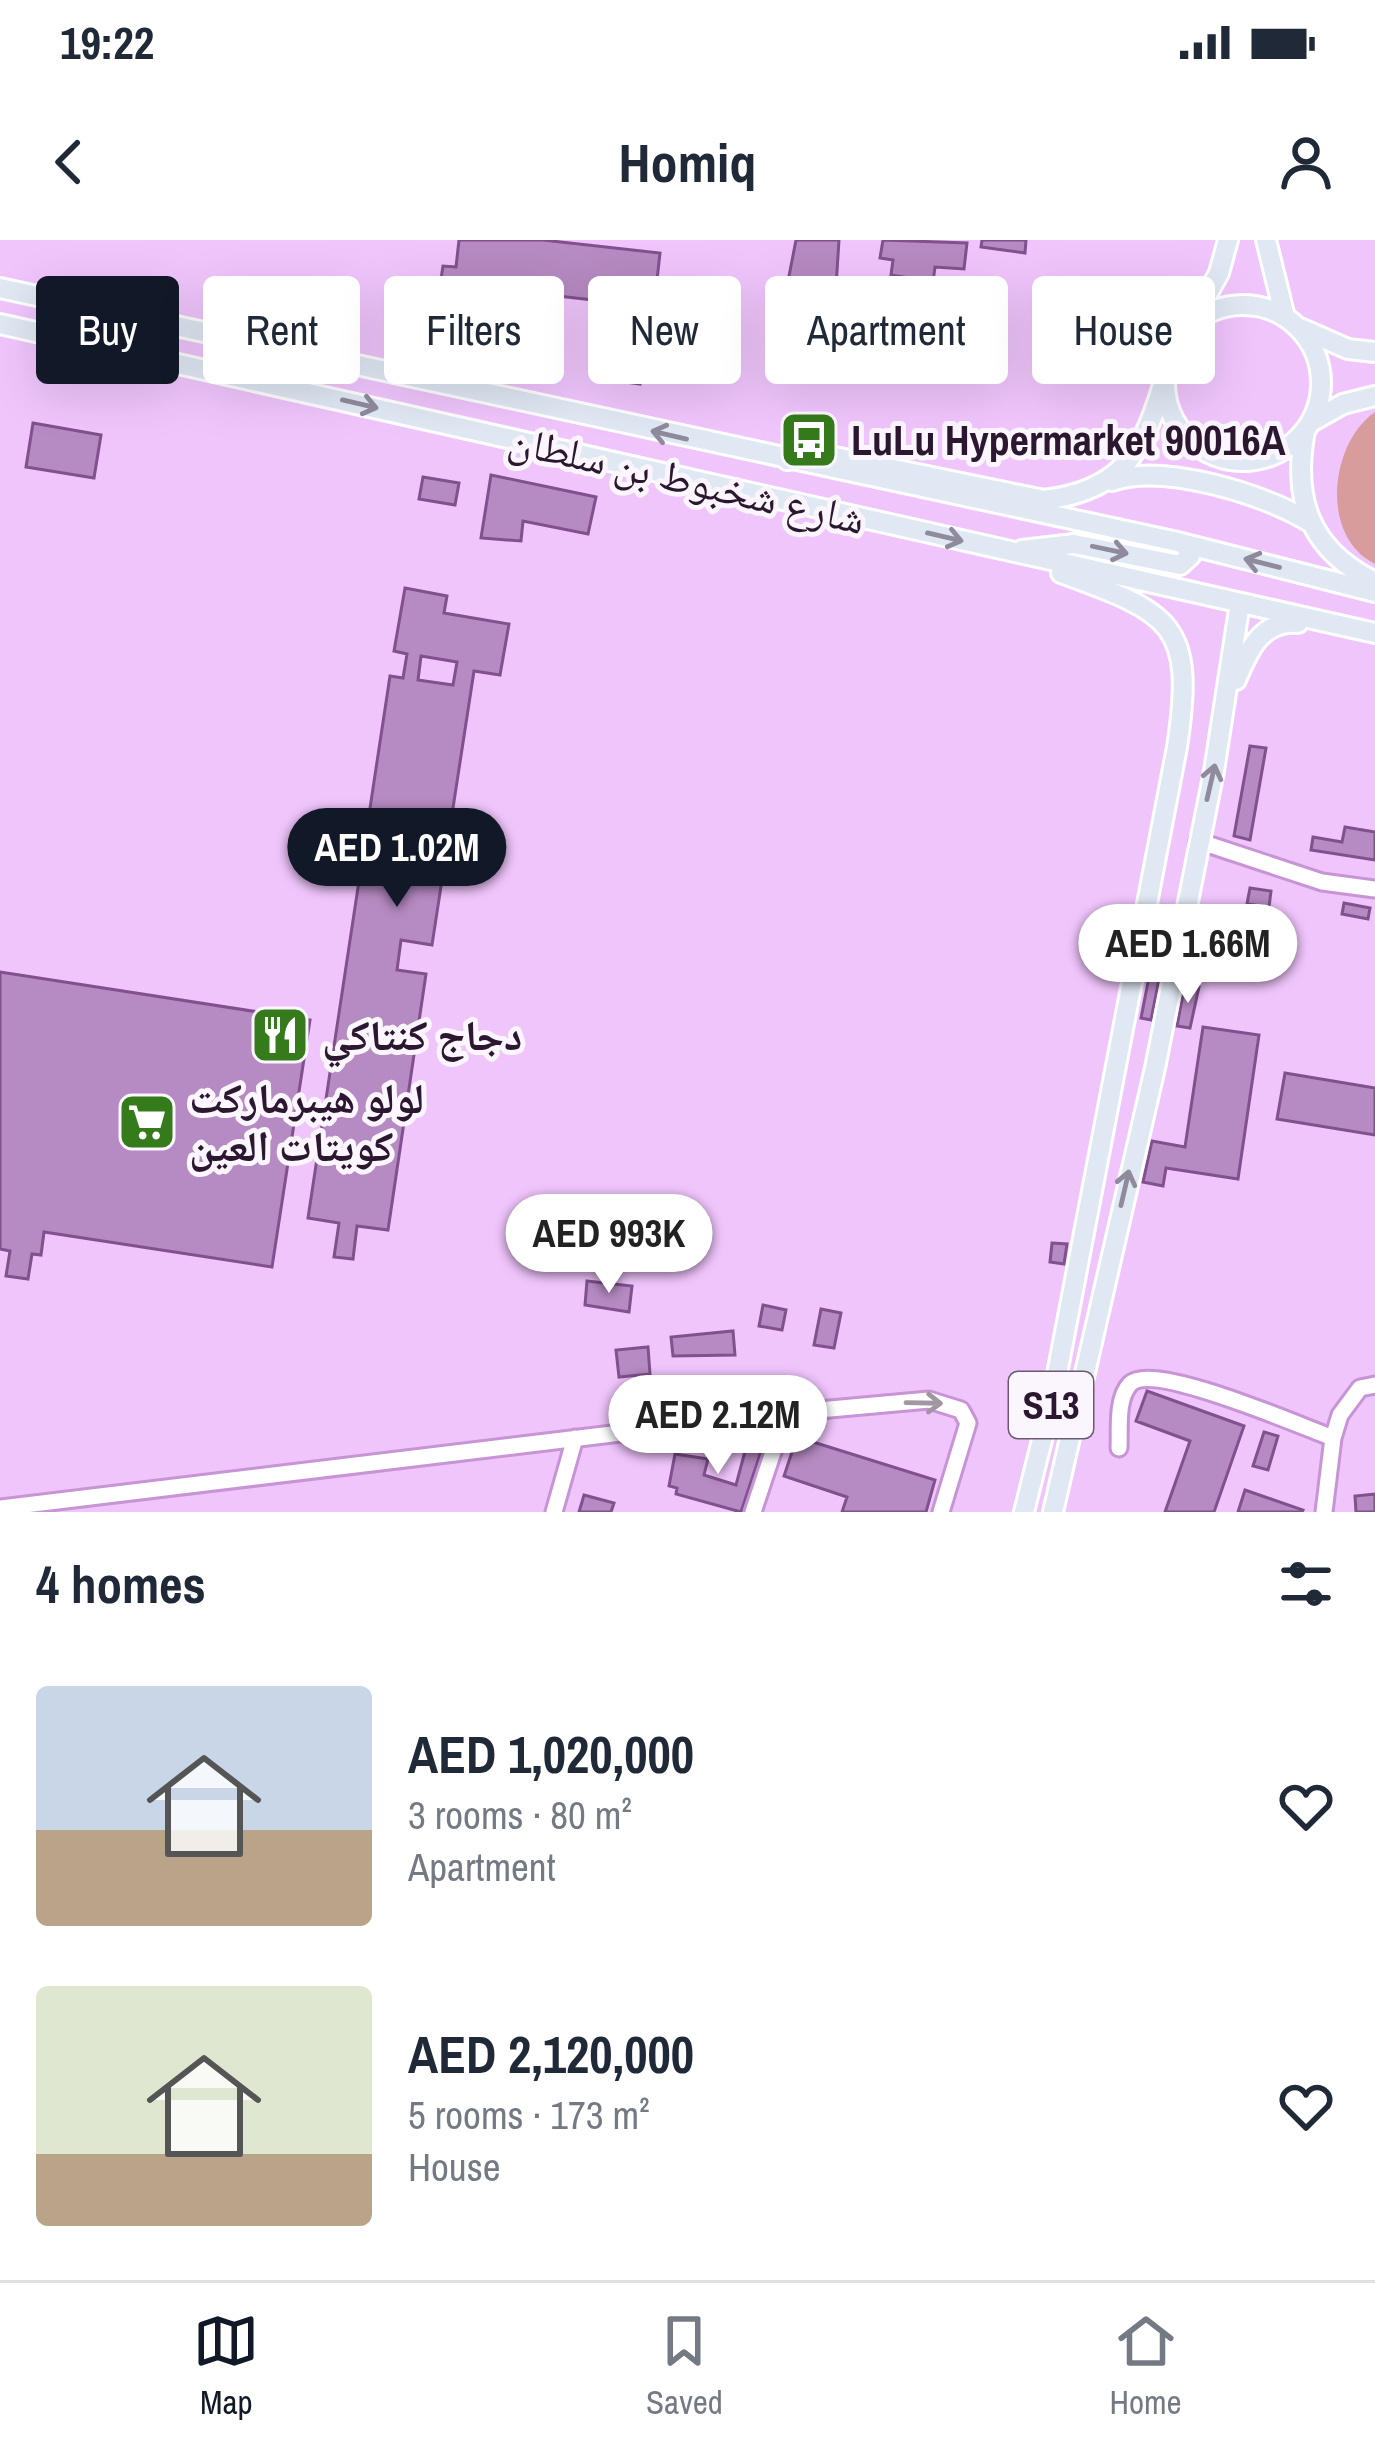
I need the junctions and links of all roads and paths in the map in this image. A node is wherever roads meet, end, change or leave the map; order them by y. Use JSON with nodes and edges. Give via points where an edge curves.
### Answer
{"nodes":[{"id":1,"x":1228,"y":240,"type":"edge"},
{"id":2,"x":1266,"y":240,"type":"edge"},
{"id":3,"x":1215,"y":280,"type":"edge"},
{"id":4,"x":0,"y":288,"type":"edge"},
{"id":5,"x":1215,"y":311,"type":"edge"},
{"id":6,"x":1291,"y":322,"type":"junction"},
{"id":7,"x":0,"y":324,"type":"edge"},
{"id":8,"x":1375,"y":352,"type":"edge"},
{"id":9,"x":1163,"y":384,"type":"edge"},
{"id":10,"x":1167,"y":384,"type":"edge"},
{"id":11,"x":1375,"y":396,"type":"edge"},
{"id":12,"x":1308,"y":426,"type":"junction"},
{"id":13,"x":783,"y":461,"type":"junction"},
{"id":14,"x":1105,"y":484,"type":"junction"},
{"id":15,"x":1308,"y":521,"type":"junction"},
{"id":16,"x":1185,"y":544,"type":"junction"},
{"id":17,"x":1012,"y":553,"type":"junction"},
{"id":18,"x":1375,"y":582,"type":"edge"},
{"id":19,"x":1375,"y":592,"type":"edge"},
{"id":20,"x":1240,"y":603,"type":"junction"},
{"id":21,"x":1375,"y":633,"type":"edge"},
{"id":22,"x":1224,"y":706,"type":"junction"},
{"id":23,"x":1160,"y":817,"type":"junction"},
{"id":24,"x":1200,"y":833,"type":"junction"},
{"id":25,"x":1375,"y":889,"type":"edge"},
{"id":26,"x":1375,"y":1384,"type":"edge"},
{"id":27,"x":786,"y":1413,"type":"junction"},
{"id":28,"x":575,"y":1438,"type":"junction"},
{"id":29,"x":1333,"y":1438,"type":"junction"},
{"id":30,"x":1119,"y":1448,"type":"dead end"},
{"id":31,"x":0,"y":1508,"type":"edge"},
{"id":32,"x":554,"y":1512,"type":"edge"},
{"id":33,"x":753,"y":1512,"type":"edge"},
{"id":34,"x":941,"y":1512,"type":"edge"},
{"id":35,"x":1024,"y":1512,"type":"edge"},
{"id":36,"x":1053,"y":1512,"type":"edge"},
{"id":37,"x":1324,"y":1512,"type":"edge"}],
"edges":[{"from":1,"to":3,"type":"main road"},
{"from":2,"to":6,"type":"main road"},
{"from":13,"to":4,"type":"main road","name":"شارع شخبوط بن سلطان","one_way":true},
{"from":5,"to":6,"type":"main road","via":[[1242,305]]},
{"from":6,"to":8,"type":"main road","via":[[1348,349]]},
{"from":6,"to":12,"type":"main road","via":[[1321,371]]},
{"from":7,"to":17,"type":"main road","name":"شارع شخبوط بن سلطان","one_way":true},
{"from":9,"to":14,"type":"main road","via":[[1145,434]]},
{"from":10,"to":12,"type":"main road","via":[[1175,421],[1208,452],[1253,460],[1282,451]]},
{"from":11,"to":12,"type":"main road"},
{"from":12,"to":15,"type":"main road","via":[[1298,485]]},
{"from":13,"to":14,"type":"main road","via":[[825,455],[1044,500]]},
{"from":13,"to":16,"type":"main road","name":"شارع شخبوط بن سلطان"},
{"from":14,"to":15,"type":"main road","via":[[1177,478],[1273,503]]},
{"from":15,"to":18,"type":"main road","via":[[1332,555]]},
{"from":17,"to":16,"type":"main road","one_way":true,"via":[[1074,544],[1180,565],[1190,556]]},
{"from":19,"to":16,"type":"main road","name":"شارع شخبوط بن سلطان","one_way":true},
{"from":17,"to":20,"type":"main road","name":"شارع شخبوط بن سلطان"},
{"from":17,"to":23,"type":"main road","via":[[1148,608],[1179,645],[1184,700]]},
{"from":20,"to":21,"type":"main road","name":"شارع شخبوط بن سلطان"},
{"from":20,"to":22,"type":"main road"},
{"from":21,"to":22,"type":"main road","via":[[1276,624],[1252,647]]},
{"from":24,"to":22,"type":"main road","one_way":true},
{"from":23,"to":24,"type":"main road"},
{"from":23,"to":35,"type":"main road","number":"S13"},
{"from":24,"to":25,"type":"street","via":[[1322,882]]},
{"from":36,"to":24,"type":"main road","number":"S13","one_way":true},
{"from":26,"to":29,"type":"street","via":[[1354,1392]]},
{"from":27,"to":28,"type":"street"},
{"from":27,"to":33,"type":"street"},
{"from":27,"to":34,"type":"street","one_way":true,"via":[[929,1400],[961,1409],[968,1423]]},
{"from":28,"to":31,"type":"street"},
{"from":28,"to":32,"type":"street"},
{"from":29,"to":30,"type":"street","via":[[1144,1377],[1123,1398]]},
{"from":29,"to":37,"type":"street"}]}
